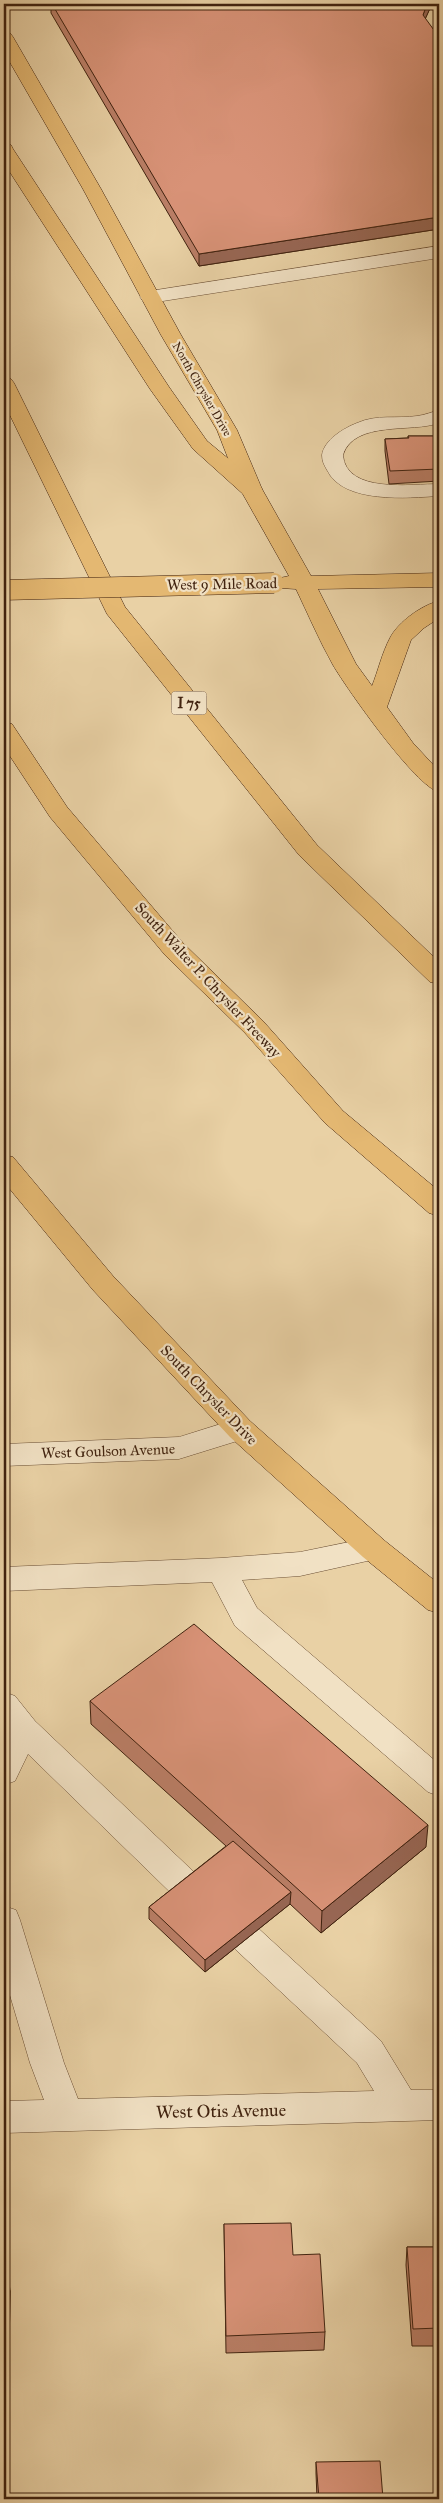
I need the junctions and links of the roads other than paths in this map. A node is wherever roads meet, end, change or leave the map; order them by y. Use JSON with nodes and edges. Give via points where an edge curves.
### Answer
{"nodes":[{"id":1,"x":4,"y":37,"type":"edge"},
{"id":2,"x":4,"y":149,"type":"edge"},
{"id":3,"x":439,"y":252,"type":"edge"},
{"id":4,"x":150,"y":297,"type":"junction"},
{"id":5,"x":4,"y":383,"type":"edge"},
{"id":6,"x":439,"y":416,"type":"edge"},
{"id":7,"x":251,"y":489,"type":"junction"},
{"id":8,"x":439,"y":490,"type":"edge"},
{"id":9,"x":439,"y":580,"type":"edge"},
{"id":10,"x":304,"y":584,"type":"junction"},
{"id":11,"x":4,"y":590,"type":"edge"},
{"id":12,"x":439,"y":608,"type":"edge"},
{"id":13,"x":376,"y":707,"type":"junction"},
{"id":14,"x":4,"y":729,"type":"edge"},
{"id":15,"x":439,"y":785,"type":"edge"},
{"id":16,"x":439,"y":976,"type":"edge"},
{"id":17,"x":4,"y":1164,"type":"edge"},
{"id":18,"x":439,"y":1206,"type":"edge"},
{"id":19,"x":240,"y":1429,"type":"junction"},
{"id":20,"x":4,"y":1455,"type":"edge"},
{"id":21,"x":374,"y":1548,"type":"junction"},
{"id":22,"x":221,"y":1570,"type":"junction"},
{"id":23,"x":4,"y":1579,"type":"edge"},
{"id":24,"x":439,"y":1601,"type":"edge"},
{"id":25,"x":4,"y":1705,"type":"edge"},
{"id":26,"x":24,"y":1730,"type":"junction"},
{"id":27,"x":4,"y":1772,"type":"edge"},
{"id":28,"x":439,"y":1783,"type":"edge"},
{"id":29,"x":184,"y":1884,"type":"edge"},
{"id":30,"x":4,"y":1920,"type":"edge"},
{"id":31,"x":247,"y":1939,"type":"edge"},
{"id":32,"x":439,"y":2105,"type":"edge"},
{"id":33,"x":402,"y":2106,"type":"junction"},
{"id":34,"x":68,"y":2115,"type":"junction"},
{"id":35,"x":4,"y":2117,"type":"edge"}],
"edges":[{"from":1,"to":4,"type":"main road","name":"North Chrysler Drive"},
{"from":2,"to":7,"type":"main road","via":[[200,445]]},
{"from":3,"to":4,"type":"street"},
{"from":4,"to":7,"type":"main road","name":"North Chrysler Drive","via":[[227,430]]},
{"from":5,"to":16,"type":"main road","number":"I 75","via":[[115,608],[308,850]]},
{"from":6,"to":8,"type":"street","via":[[421,422],[367,426],[343,440],[332,454],[336,468],[358,486],[378,491]]},
{"from":7,"to":10,"type":"main road","name":"North Chrysler Drive"},
{"from":9,"to":10,"type":"main road","name":"West 9 Mile Road"},
{"from":10,"to":11,"type":"main road","name":"West 9 Mile Road","bridge":true},
{"from":10,"to":13,"type":"main road","name":"North Chrysler Drive","via":[[345,664]]},
{"from":12,"to":13,"type":"main road","via":[[401,638]]},
{"from":13,"to":15,"type":"main road","name":"North Chrysler Drive","via":[[405,748]]},
{"from":14,"to":18,"type":"main road","name":"South Walter P. Chrysler Freeway","via":[[58,812],[174,949],[254,1027],[334,1117]]},
{"from":17,"to":19,"type":"main road","name":"South Chrysler Drive","via":[[102,1283]]},
{"from":19,"to":20,"type":"street","name":"West Goulson Avenue","via":[[179,1448]]},
{"from":19,"to":21,"type":"main road","name":"South Chrysler Drive"},
{"from":21,"to":22,"type":"street","via":[[300,1564]]},
{"from":21,"to":24,"type":"main road","name":"South Chrysler Drive"},
{"from":22,"to":23,"type":"street"},
{"from":22,"to":28,"type":"street","via":[[246,1616]]},
{"from":25,"to":26,"type":"street"},
{"from":26,"to":27,"type":"street"},
{"from":26,"to":29,"type":"street"},
{"from":30,"to":34,"type":"street","via":[[46,2063]]},
{"from":31,"to":33,"type":"street","via":[[369,2052]]},
{"from":32,"to":33,"type":"street","name":"West Otis Avenue"},
{"from":33,"to":34,"type":"street","name":"West Otis Avenue"},
{"from":34,"to":35,"type":"street","name":"West Otis Avenue"}]}
